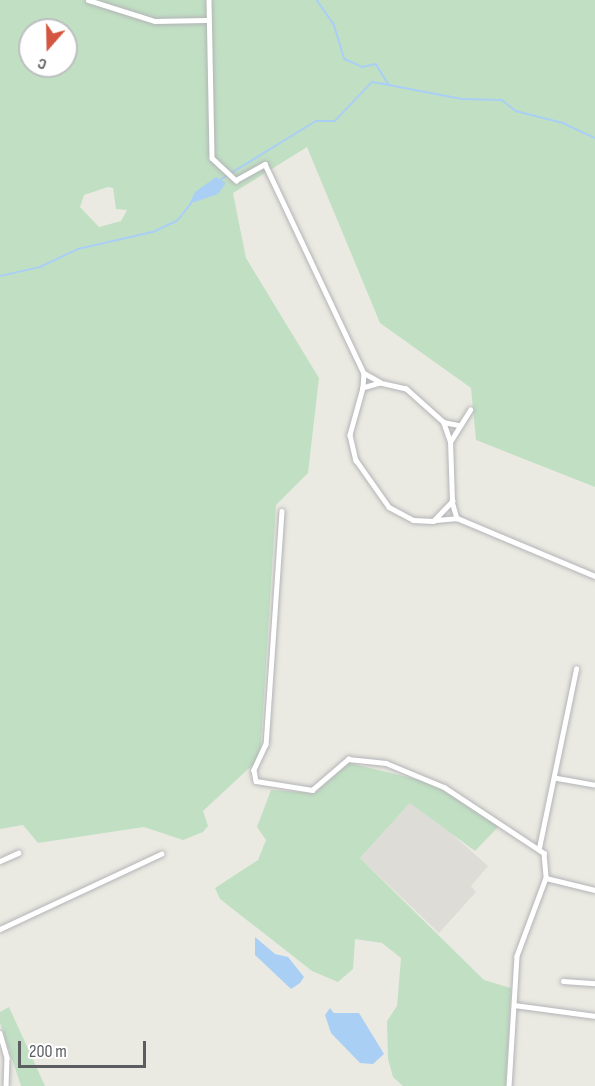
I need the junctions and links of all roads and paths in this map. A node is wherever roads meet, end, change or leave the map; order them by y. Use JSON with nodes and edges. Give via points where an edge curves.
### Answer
{"nodes":[{"id":1,"x":88,"y":0,"type":"edge"},
{"id":2,"x":209,"y":0,"type":"edge"},
{"id":3,"x":206,"y":20,"type":"junction"},
{"id":4,"x":364,"y":373,"type":"junction"},
{"id":5,"x":380,"y":383,"type":"junction"},
{"id":6,"x":363,"y":388,"type":"junction"},
{"id":7,"x":470,"y":410,"type":"dead end"},
{"id":8,"x":443,"y":422,"type":"junction"},
{"id":9,"x":459,"y":425,"type":"junction"},
{"id":10,"x":450,"y":442,"type":"junction"},
{"id":11,"x":453,"y":501,"type":"junction"},
{"id":12,"x":282,"y":511,"type":"dead end"},
{"id":13,"x":458,"y":518,"type":"junction"},
{"id":14,"x":433,"y":521,"type":"junction"},
{"id":15,"x":595,"y":576,"type":"edge"},
{"id":16,"x":576,"y":669,"type":"dead end"},
{"id":17,"x":557,"y":778,"type":"junction"},
{"id":18,"x":595,"y":784,"type":"edge"},
{"id":19,"x":539,"y":848,"type":"junction"},
{"id":20,"x":18,"y":853,"type":"dead end"},
{"id":21,"x":161,"y":854,"type":"dead end"},
{"id":22,"x":0,"y":861,"type":"edge"},
{"id":23,"x":546,"y":878,"type":"junction"},
{"id":24,"x":595,"y":890,"type":"edge"},
{"id":25,"x":0,"y":928,"type":"edge"},
{"id":26,"x":563,"y":981,"type":"dead end"},
{"id":27,"x":595,"y":983,"type":"edge"},
{"id":28,"x":514,"y":1005,"type":"junction"},
{"id":29,"x":595,"y":1016,"type":"edge"},
{"id":30,"x":0,"y":1033,"type":"edge"},
{"id":31,"x":3,"y":1080,"type":"edge"},
{"id":32,"x":6,"y":1086,"type":"edge"},
{"id":33,"x":509,"y":1086,"type":"edge"}],
"edges":[{"from":1,"to":3,"type":"street","via":[[155,21]]},
{"from":2,"to":3,"type":"street"},
{"from":3,"to":4,"type":"street","via":[[212,158],[236,180],[265,164]]},
{"from":4,"to":5,"type":"street"},
{"from":4,"to":6,"type":"street"},
{"from":5,"to":6,"type":"street"},
{"from":5,"to":8,"type":"street","via":[[406,389]]},
{"from":6,"to":14,"type":"street","via":[[350,435],[356,460],[389,507],[413,520]]},
{"from":7,"to":9,"type":"street"},
{"from":8,"to":9,"type":"street"},
{"from":8,"to":10,"type":"street"},
{"from":9,"to":10,"type":"street"},
{"from":10,"to":11,"type":"street"},
{"from":11,"to":13,"type":"street"},
{"from":11,"to":14,"type":"street"},
{"from":12,"to":19,"type":"street","via":[[266,744],[254,771],[255,781],[312,790],[348,759],[378,762],[444,787]]},
{"from":13,"to":14,"type":"street"},
{"from":13,"to":15,"type":"street"},
{"from":16,"to":17,"type":"street"},
{"from":17,"to":18,"type":"street"},
{"from":17,"to":19,"type":"street"},
{"from":19,"to":23,"type":"street","via":[[547,861]]},
{"from":20,"to":22,"type":"street"},
{"from":21,"to":25,"type":"street"},
{"from":23,"to":24,"type":"street"},
{"from":23,"to":28,"type":"street","via":[[519,946]]},
{"from":26,"to":27,"type":"street"},
{"from":28,"to":29,"type":"street"},
{"from":28,"to":33,"type":"street"},
{"from":30,"to":31,"type":"street","via":[[7,1058]]},
{"from":31,"to":32,"type":"street"}]}
